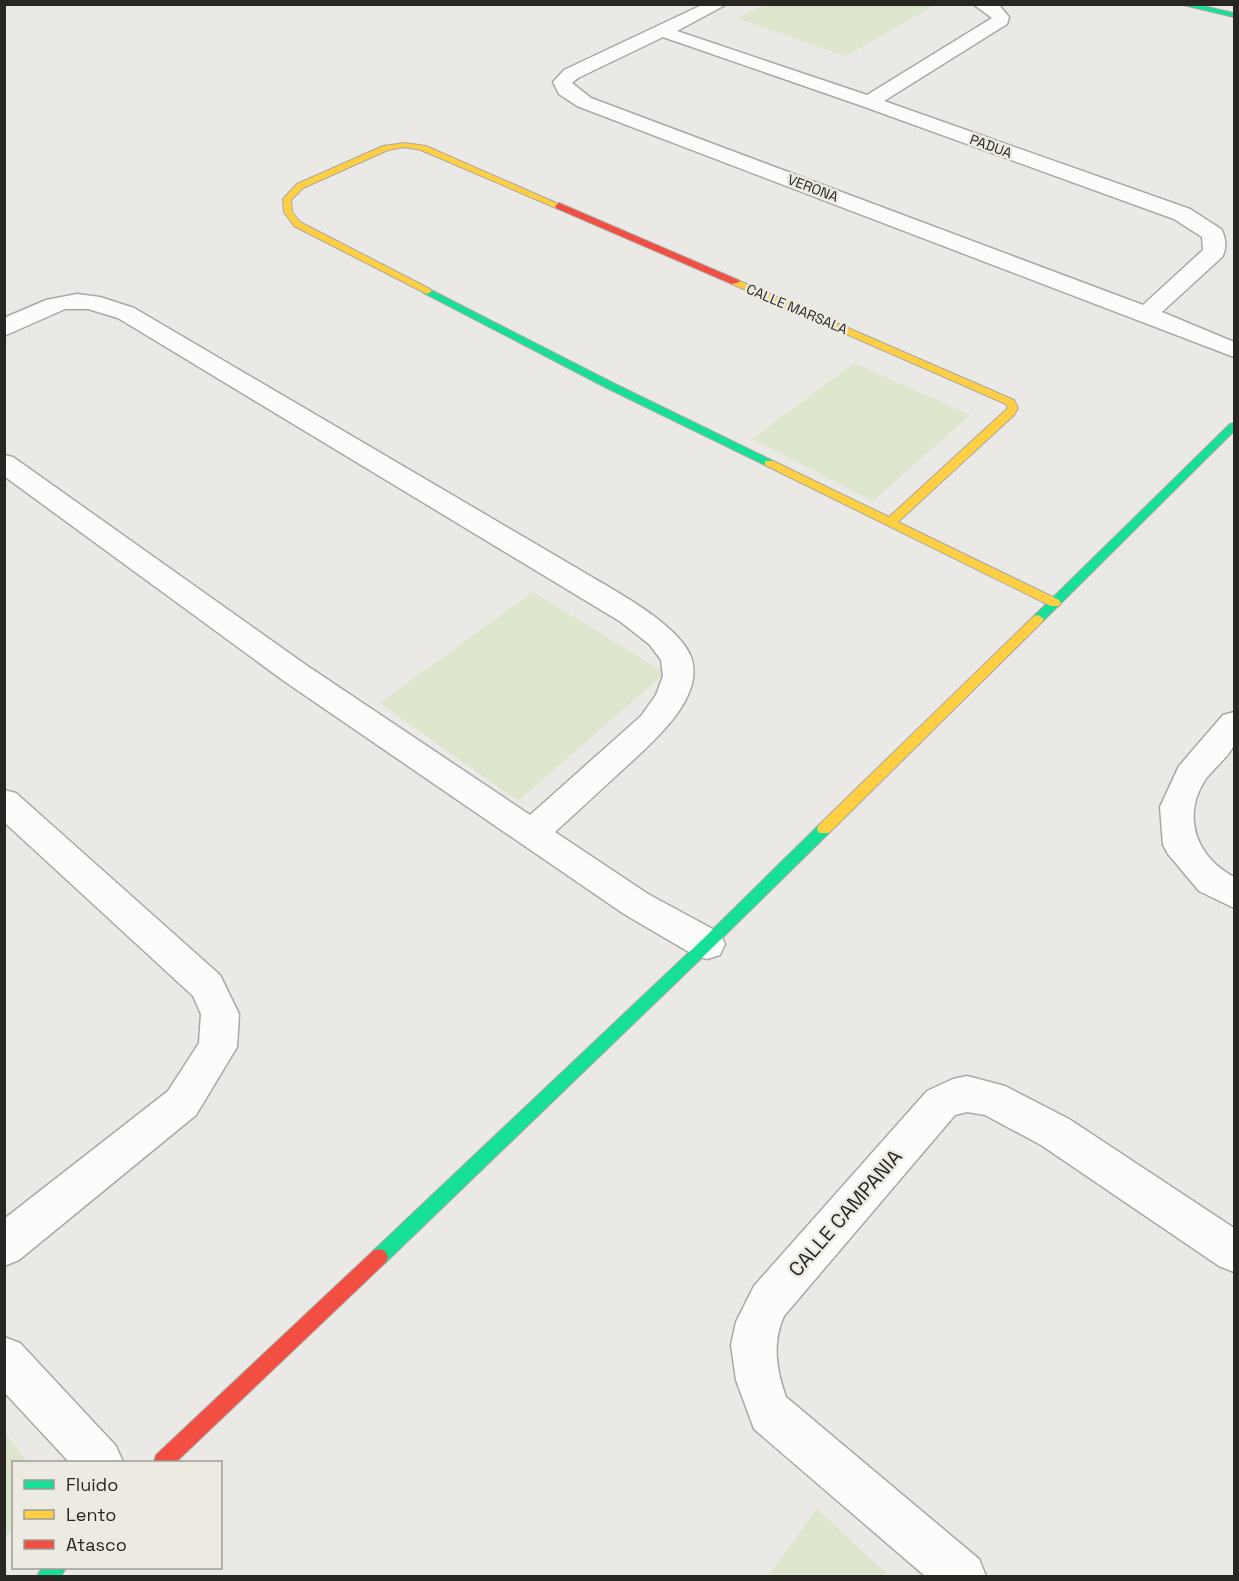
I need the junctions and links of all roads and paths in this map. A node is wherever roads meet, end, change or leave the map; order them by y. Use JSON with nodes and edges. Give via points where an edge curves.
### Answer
{"nodes":[{"id":1,"x":719,"y":4,"type":"edge"},
{"id":2,"x":981,"y":4,"type":"edge"},
{"id":3,"x":1182,"y":4,"type":"edge"},
{"id":4,"x":1234,"y":15,"type":"edge"},
{"id":5,"x":660,"y":31,"type":"junction"},
{"id":6,"x":869,"y":102,"type":"junction"},
{"id":7,"x":1146,"y":314,"type":"junction"},
{"id":8,"x":4,"y":329,"type":"edge"},
{"id":9,"x":1234,"y":350,"type":"edge"},
{"id":10,"x":1234,"y":426,"type":"edge"},
{"id":11,"x":4,"y":463,"type":"edge"},
{"id":12,"x":890,"y":523,"type":"junction"},
{"id":13,"x":1055,"y":603,"type":"junction"},
{"id":14,"x":1234,"y":723,"type":"edge"},
{"id":15,"x":4,"y":802,"type":"edge"},
{"id":16,"x":532,"y":834,"type":"junction"},
{"id":17,"x":1234,"y":894,"type":"edge"},
{"id":18,"x":707,"y":944,"type":"junction"},
{"id":19,"x":4,"y":1246,"type":"edge"},
{"id":20,"x":1234,"y":1252,"type":"edge"},
{"id":21,"x":4,"y":1359,"type":"edge"},
{"id":22,"x":99,"y":1461,"type":"edge"},
{"id":23,"x":165,"y":1461,"type":"edge"},
{"id":24,"x":962,"y":1576,"type":"edge"}],
"edges":[{"from":1,"to":5,"type":"street","name":"VERONA"},
{"from":2,"to":6,"type":"street","via":[[994,9],[1001,20]]},
{"from":3,"to":4,"type":"street"},
{"from":5,"to":6,"type":"street","name":"PADUA"},
{"from":5,"to":7,"type":"street","name":"VERONA","via":[[571,74],[562,82],[566,90],[584,102]]},
{"from":6,"to":7,"type":"street","name":"PADUA","via":[[1182,214],[1213,234],[1214,252]]},
{"from":7,"to":9,"type":"street","name":"VERONA"},
{"from":8,"to":16,"type":"street","via":[[50,304],[69,300],[105,304],[126,313],[570,577],[661,638],[676,658],[678,676],[671,698],[652,724]]},
{"from":10,"to":13,"type":"street"},
{"from":11,"to":16,"type":"street","via":[[295,673]]},
{"from":12,"to":12,"type":"street","name":"CALLE MARSALA","via":[[1010,413],[1010,402],[423,148],[386,148],[300,186],[287,200],[288,212],[297,224],[609,385]]},
{"from":12,"to":13,"type":"street"},
{"from":13,"to":18,"type":"street"},
{"from":14,"to":17,"type":"street","via":[[1191,775],[1177,807],[1180,845],[1211,881]]},
{"from":15,"to":19,"type":"street","via":[[207,986],[220,1014],[218,1047],[182,1103]]},
{"from":16,"to":18,"type":"street","via":[[636,904]]},
{"from":18,"to":23,"type":"street"},
{"from":20,"to":24,"type":"street","name":"CALLE CAMPANIA","via":[[1054,1132],[991,1098],[968,1094],[941,1103],[769,1301],[758,1323],[754,1348],[757,1384],[770,1413]]},
{"from":21,"to":22,"type":"street"}]}
